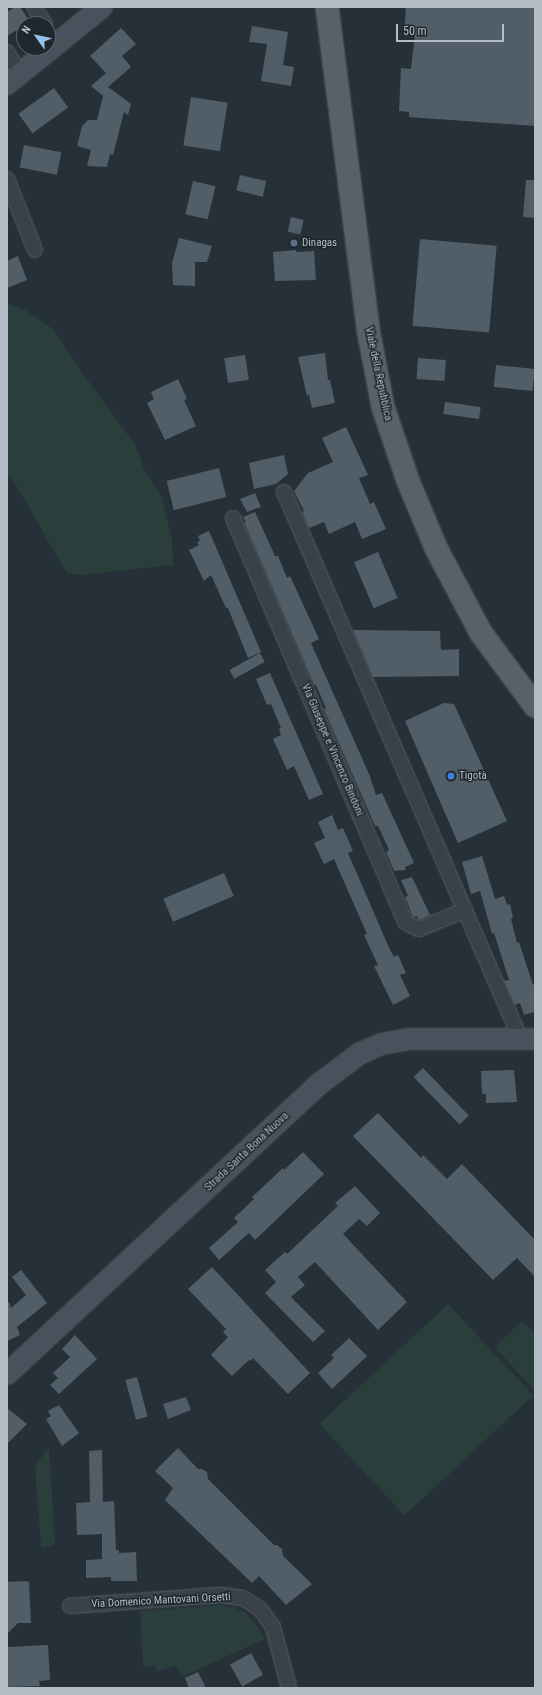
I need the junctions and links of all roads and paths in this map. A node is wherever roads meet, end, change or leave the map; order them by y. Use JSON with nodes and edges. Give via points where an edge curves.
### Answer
{"nodes":[{"id":1,"x":34,"y":7,"type":"edge"},
{"id":2,"x":102,"y":7,"type":"edge"},
{"id":3,"x":327,"y":7,"type":"edge"},
{"id":4,"x":40,"y":16,"type":"edge"},
{"id":5,"x":56,"y":34,"type":"edge"},
{"id":6,"x":7,"y":52,"type":"edge"},
{"id":7,"x":35,"y":56,"type":"edge"},
{"id":8,"x":14,"y":80,"type":"edge"},
{"id":9,"x":7,"y":180,"type":"edge"},
{"id":10,"x":35,"y":250,"type":"dead end"},
{"id":11,"x":284,"y":492,"type":"dead end"},
{"id":12,"x":233,"y":518,"type":"dead end"},
{"id":13,"x":535,"y":706,"type":"edge"},
{"id":14,"x":465,"y":910,"type":"junction"},
{"id":15,"x":527,"y":1039,"type":"edge"},
{"id":16,"x":7,"y":1374,"type":"edge"},
{"id":17,"x":70,"y":1606,"type":"dead end"},
{"id":18,"x":289,"y":1688,"type":"edge"}],
"edges":[{"from":1,"to":4,"type":"street"},
{"from":2,"to":5,"type":"street"},
{"from":3,"to":13,"type":"main road","name":"Viale della Repubblica","via":[[368,329],[383,407],[408,481],[436,548],[480,633]]},
{"from":6,"to":8,"type":"street"},
{"from":7,"to":8,"type":"street"},
{"from":9,"to":10,"type":"street"},
{"from":11,"to":14,"type":"street"},
{"from":12,"to":14,"type":"street","name":"Via Giuseppe e Vincenzo Bindoni","via":[[405,922],[419,929]]},
{"from":14,"to":15,"type":"street"},
{"from":15,"to":16,"type":"street","name":"Strada Santa Bona Nuova","via":[[394,1041],[371,1048],[346,1062],[318,1085]]},
{"from":17,"to":18,"type":"street","name":"Via Domenico Mantovani Orsetti","via":[[221,1595],[243,1598],[260,1609],[273,1627]]}]}
